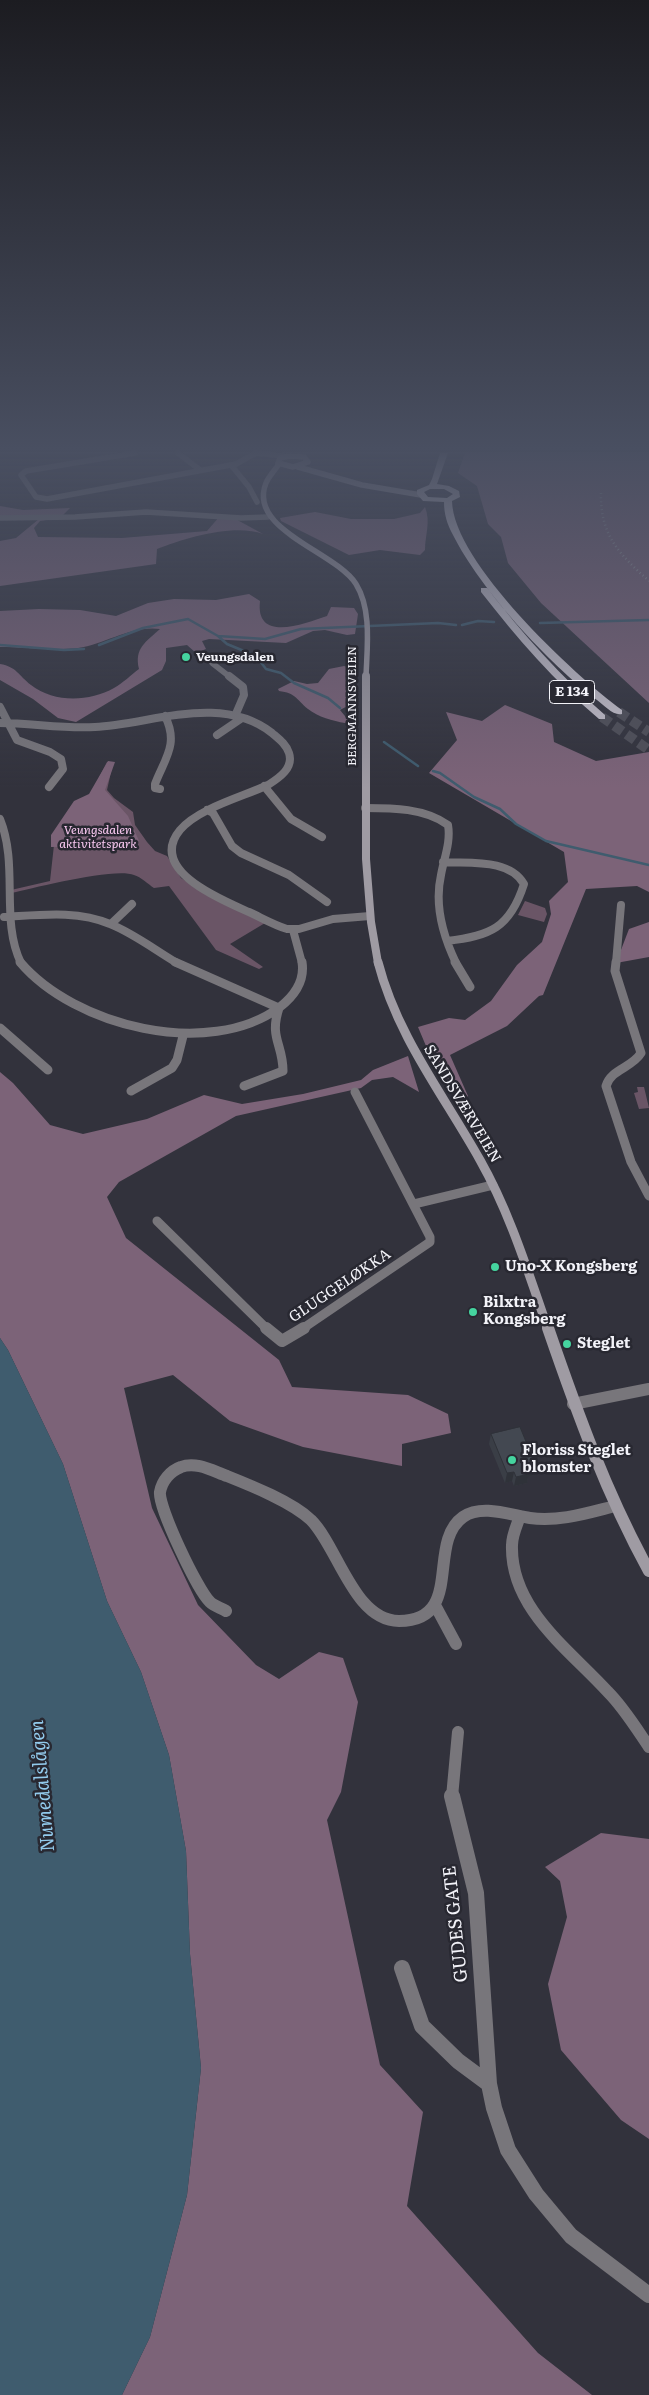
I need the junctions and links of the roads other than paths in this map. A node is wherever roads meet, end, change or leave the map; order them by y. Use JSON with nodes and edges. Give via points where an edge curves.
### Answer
{"nodes":[{"id":1,"x":338,"y":565,"type":"edge"},
{"id":2,"x":465,"y":565,"type":"edge"},
{"id":3,"x":476,"y":565,"type":"edge"},
{"id":4,"x":212,"y":663,"type":"dead end"},
{"id":5,"x":0,"y":707,"type":"edge"},
{"id":6,"x":619,"y":712,"type":"tunnel mouth"},
{"id":7,"x":165,"y":716,"type":"junction"},
{"id":8,"x":238,"y":717,"type":"junction"},
{"id":9,"x":602,"y":717,"type":"tunnel mouth"},
{"id":10,"x":0,"y":723,"type":"edge"},
{"id":11,"x":9,"y":723,"type":"junction"},
{"id":12,"x":217,"y":735,"type":"dead end"},
{"id":13,"x":264,"y":786,"type":"junction"},
{"id":14,"x":49,"y":787,"type":"dead end"},
{"id":15,"x":160,"y":789,"type":"dead end"},
{"id":16,"x":365,"y":808,"type":"junction"},
{"id":17,"x":207,"y":810,"type":"junction"},
{"id":18,"x":0,"y":819,"type":"edge"},
{"id":19,"x":322,"y":837,"type":"dead end"},
{"id":20,"x":443,"y":862,"type":"junction"},
{"id":21,"x":2,"y":870,"type":"edge"},
{"id":22,"x":327,"y":902,"type":"dead end"},
{"id":23,"x":132,"y":904,"type":"dead end"},
{"id":24,"x":621,"y":905,"type":"dead end"},
{"id":25,"x":370,"y":916,"type":"junction"},
{"id":26,"x":4,"y":917,"type":"junction"},
{"id":27,"x":111,"y":924,"type":"junction"},
{"id":28,"x":293,"y":930,"type":"junction"},
{"id":29,"x":447,"y":940,"type":"junction"},
{"id":30,"x":384,"y":987,"type":"joint"},
{"id":31,"x":470,"y":987,"type":"dead end"},
{"id":32,"x":279,"y":1008,"type":"junction"},
{"id":33,"x":0,"y":1028,"type":"edge"},
{"id":34,"x":183,"y":1036,"type":"junction"},
{"id":35,"x":48,"y":1070,"type":"dead end"},
{"id":36,"x":244,"y":1086,"type":"dead end"},
{"id":37,"x":131,"y":1091,"type":"dead end"},
{"id":38,"x":355,"y":1092,"type":"dead end"},
{"id":39,"x":493,"y":1185,"type":"junction"},
{"id":40,"x":647,"y":1186,"type":"edge"},
{"id":41,"x":649,"y":1196,"type":"edge"},
{"id":42,"x":414,"y":1204,"type":"junction"},
{"id":43,"x":157,"y":1221,"type":"dead end"},
{"id":44,"x":649,"y":1389,"type":"edge"},
{"id":45,"x":572,"y":1404,"type":"junction"},
{"id":46,"x":616,"y":1506,"type":"junction"},
{"id":47,"x":520,"y":1516,"type":"junction"},
{"id":48,"x":649,"y":1571,"type":"edge"},
{"id":49,"x":435,"y":1605,"type":"junction"},
{"id":50,"x":226,"y":1610,"type":"dead end"},
{"id":51,"x":456,"y":1644,"type":"dead end"},
{"id":52,"x":458,"y":1732,"type":"dead end"},
{"id":53,"x":649,"y":1747,"type":"edge"},
{"id":54,"x":402,"y":1968,"type":"dead end"},
{"id":55,"x":489,"y":2084,"type":"junction"},
{"id":56,"x":649,"y":2295,"type":"edge"}],
"edges":[{"from":1,"to":16,"type":"main road","name":"BERGMANNSVEIEN","via":[[355,580],[362,594],[365,624]]},
{"from":2,"to":9,"type":"highway","number":"E 134","via":[[544,664]]},
{"from":3,"to":6,"type":"highway","number":"E 134","via":[[551,655]]},
{"from":4,"to":8,"type":"street","via":[[243,687]]},
{"from":5,"to":11,"type":"street"},
{"from":7,"to":8,"type":"street","via":[[195,712]]},
{"from":7,"to":11,"type":"street","via":[[94,727]]},
{"from":7,"to":15,"type":"street","via":[[174,736],[155,784],[155,788]]},
{"from":8,"to":12,"type":"street"},
{"from":8,"to":13,"type":"street","via":[[259,724],[274,734],[285,744],[290,755],[286,772]]},
{"from":10,"to":11,"type":"street"},
{"from":11,"to":14,"type":"street","via":[[17,740],[50,752],[61,760],[63,769]]},
{"from":13,"to":17,"type":"street"},
{"from":13,"to":19,"type":"street","via":[[291,819]]},
{"from":16,"to":20,"type":"street","via":[[401,810],[444,821],[450,827]]},
{"from":16,"to":25,"type":"main road","name":"BERGMANNSVEIEN","via":[[365,864]]},
{"from":17,"to":22,"type":"street","via":[[213,813],[232,846],[283,871]]},
{"from":17,"to":28,"type":"street","via":[[186,824],[174,838],[171,854],[178,868],[196,884]]},
{"from":18,"to":21,"type":"street","via":[[5,851]]},
{"from":20,"to":29,"type":"street","via":[[439,894]]},
{"from":20,"to":29,"type":"street","via":[[504,867],[514,871],[524,884],[507,917],[495,932]]},
{"from":21,"to":26,"type":"street"},
{"from":23,"to":27,"type":"street"},
{"from":24,"to":40,"type":"street","via":[[615,971],[641,1053],[635,1062],[610,1077],[606,1083],[631,1162]]},
{"from":25,"to":28,"type":"street","via":[[338,918]]},
{"from":25,"to":30,"type":"main road","name":"BERGMANNSVEIEN"},
{"from":26,"to":27,"type":"street","via":[[60,914]]},
{"from":26,"to":34,"type":"street","via":[[8,948],[28,971],[70,1002],[136,1026]]},
{"from":27,"to":32,"type":"street","via":[[183,967]]},
{"from":28,"to":32,"type":"street","via":[[303,973],[295,991]]},
{"from":29,"to":31,"type":"street"},
{"from":30,"to":39,"type":"main road","name":"SANDSVÆRVEIEN","via":[[410,1047],[465,1132]]},
{"from":32,"to":34,"type":"street","via":[[259,1021],[230,1031]]},
{"from":32,"to":36,"type":"street","via":[[273,1027],[276,1045],[284,1062],[283,1071]]},
{"from":33,"to":35,"type":"street"},
{"from":34,"to":37,"type":"street","via":[[177,1062],[171,1069],[137,1084]]},
{"from":38,"to":42,"type":"street"},
{"from":39,"to":42,"type":"street"},
{"from":39,"to":45,"type":"main road","name":"SANDSVÆRVEIEN","via":[[514,1235]]},
{"from":40,"to":41,"type":"street"},
{"from":42,"to":43,"type":"street","name":"GLUGGELØKKA","via":[[430,1238],[428,1245],[282,1341]]},
{"from":44,"to":45,"type":"street"},
{"from":45,"to":46,"type":"main road","name":"SANDSVÆRVEIEN","via":[[591,1455]]},
{"from":46,"to":47,"type":"street","via":[[570,1517],[542,1519]]},
{"from":46,"to":48,"type":"main road","name":"SANDSVÆRVEIEN"},
{"from":47,"to":49,"type":"street","via":[[489,1511],[476,1513],[464,1516],[453,1527]]},
{"from":47,"to":53,"type":"street","via":[[512,1552],[515,1569],[529,1600],[566,1651],[627,1714]]},
{"from":49,"to":50,"type":"street","via":[[427,1614],[414,1620],[396,1621],[370,1610],[325,1537],[310,1519],[216,1472],[190,1465],[171,1472],[160,1495],[199,1588],[209,1601]]},
{"from":49,"to":51,"type":"street"},
{"from":52,"to":55,"type":"street","name":"GUDES GATE","via":[[452,1803],[476,1893]]},
{"from":54,"to":55,"type":"street","via":[[422,2026],[458,2061]]},
{"from":55,"to":56,"type":"street","name":"GUDES GATE","via":[[508,2150],[536,2194],[571,2236]]}]}
